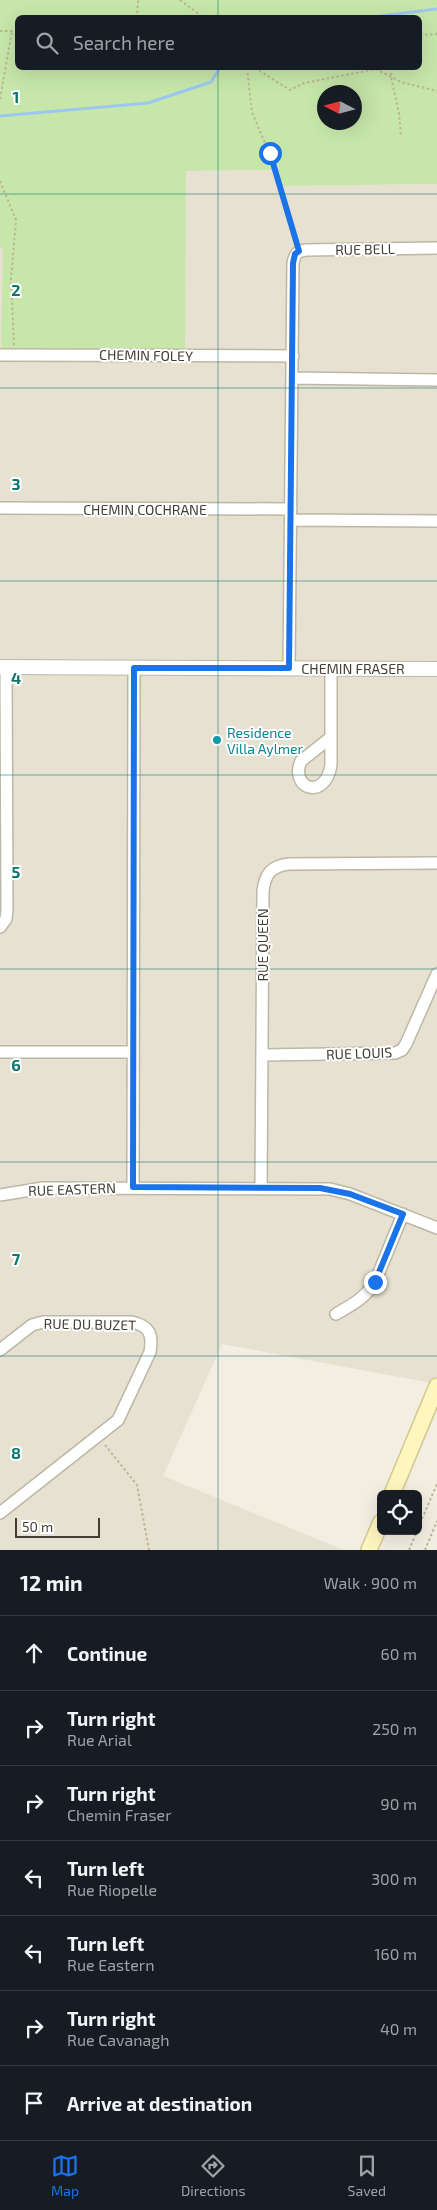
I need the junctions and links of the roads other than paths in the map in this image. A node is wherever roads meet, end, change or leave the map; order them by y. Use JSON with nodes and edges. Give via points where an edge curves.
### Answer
{"nodes":[{"id":1,"x":437,"y":248,"type":"edge"},
{"id":2,"x":0,"y":355,"type":"edge"},
{"id":3,"x":293,"y":356,"type":"junction"},
{"id":4,"x":293,"y":378,"type":"junction"},
{"id":5,"x":437,"y":380,"type":"edge"},
{"id":6,"x":0,"y":508,"type":"edge"},
{"id":7,"x":291,"y":514,"type":"junction"},
{"id":8,"x":437,"y":521,"type":"edge"},
{"id":9,"x":3,"y":667,"type":"edge"},
{"id":10,"x":134,"y":668,"type":"junction"},
{"id":11,"x":289,"y":668,"type":"junction"},
{"id":12,"x":331,"y":669,"type":"junction"},
{"id":13,"x":437,"y":669,"type":"edge"},
{"id":14,"x":330,"y":738,"type":"dead end"},
{"id":15,"x":437,"y":863,"type":"edge"},
{"id":16,"x":0,"y":928,"type":"edge"},
{"id":17,"x":437,"y":974,"type":"edge"},
{"id":18,"x":0,"y":1052,"type":"edge"},
{"id":19,"x":133,"y":1052,"type":"junction"},
{"id":20,"x":262,"y":1055,"type":"junction"},
{"id":21,"x":133,"y":1187,"type":"junction"},
{"id":22,"x":261,"y":1189,"type":"junction"},
{"id":23,"x":0,"y":1195,"type":"edge"},
{"id":24,"x":403,"y":1214,"type":"junction"},
{"id":25,"x":437,"y":1228,"type":"edge"},
{"id":26,"x":336,"y":1314,"type":"dead end"},
{"id":27,"x":0,"y":1350,"type":"edge"},
{"id":28,"x":437,"y":1386,"type":"edge"},
{"id":29,"x":394,"y":1490,"type":"edge"},
{"id":30,"x":0,"y":1513,"type":"edge"},
{"id":31,"x":377,"y":1531,"type":"edge"},
{"id":32,"x":369,"y":1550,"type":"edge"}],
"edges":[{"from":1,"to":3,"type":"street","name":"RUE BELL","via":[[297,252],[293,263]]},
{"from":2,"to":3,"type":"street","name":"CHEMIN FOLEY"},
{"from":3,"to":4,"type":"street"},
{"from":4,"to":5,"type":"street"},
{"from":4,"to":7,"type":"street"},
{"from":6,"to":7,"type":"street","name":"CHEMIN COCHRANE"},
{"from":7,"to":8,"type":"street","name":"CHEMIN COCHRANE"},
{"from":7,"to":11,"type":"street"},
{"from":9,"to":10,"type":"street","name":"CHEMIN FRASER"},
{"from":9,"to":16,"type":"street","via":[[7,910]]},
{"from":10,"to":11,"type":"street","name":"CHEMIN FRASER"},
{"from":10,"to":19,"type":"street"},
{"from":11,"to":12,"type":"street","name":"CHEMIN FRASER"},
{"from":12,"to":13,"type":"street","name":"CHEMIN FRASER"},
{"from":12,"to":14,"type":"street"},
{"from":15,"to":20,"type":"street","name":"RUE QUEEN","via":[[289,864],[272,869],[266,875],[263,891]]},
{"from":17,"to":20,"type":"street","name":"RUE LOUIS","via":[[406,1044],[396,1053]]},
{"from":18,"to":19,"type":"street"},
{"from":19,"to":21,"type":"street"},
{"from":20,"to":22,"type":"street","name":"RUE QUEEN"},
{"from":21,"to":22,"type":"street","name":"RUE EASTERN"},
{"from":21,"to":23,"type":"street","name":"RUE EASTERN","via":[[43,1188]]},
{"from":22,"to":24,"type":"street","name":"RUE EASTERN","via":[[340,1191]]},
{"from":24,"to":25,"type":"street","name":"RUE EASTERN"},
{"from":24,"to":26,"type":"street","via":[[369,1291]]},
{"from":27,"to":30,"type":"street","name":"RUE DU BUZET","via":[[32,1325],[43,1322],[132,1322],[149,1330],[152,1341],[150,1352],[118,1420]]},
{"from":28,"to":29,"type":"main road"},
{"from":31,"to":32,"type":"main road"}]}
